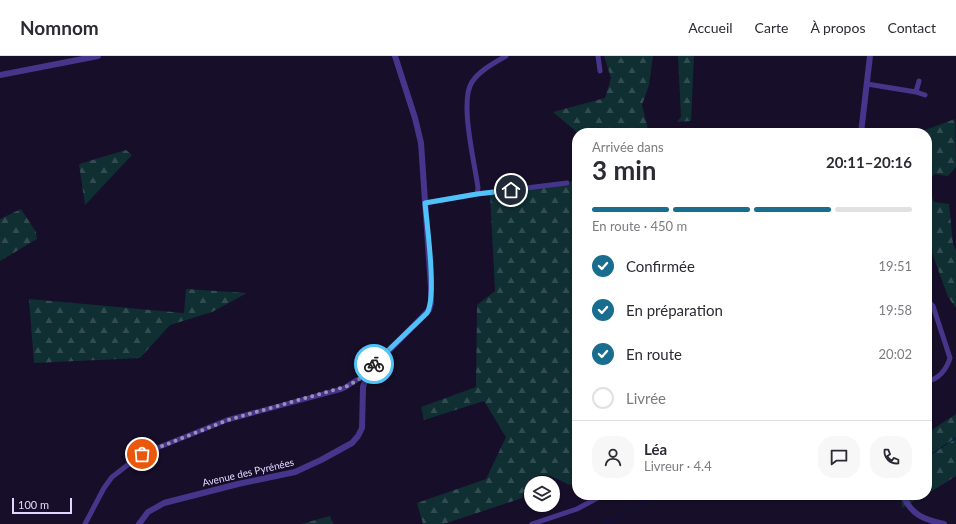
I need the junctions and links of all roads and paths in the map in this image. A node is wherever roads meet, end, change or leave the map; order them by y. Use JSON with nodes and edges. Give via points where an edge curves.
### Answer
{"nodes":[{"id":1,"x":98,"y":56,"type":"edge"},
{"id":2,"x":395,"y":56,"type":"edge"},
{"id":3,"x":506,"y":56,"type":"edge"},
{"id":4,"x":598,"y":56,"type":"edge"},
{"id":5,"x":870,"y":56,"type":"edge"},
{"id":6,"x":600,"y":71,"type":"dead end"},
{"id":7,"x":0,"y":75,"type":"edge"},
{"id":8,"x":919,"y":81,"type":"dead end"},
{"id":9,"x":867,"y":84,"type":"junction"},
{"id":10,"x":916,"y":92,"type":"junction"},
{"id":11,"x":925,"y":95,"type":"dead end"},
{"id":12,"x":862,"y":128,"type":"edge"},
{"id":13,"x":567,"y":183,"type":"dead end"},
{"id":14,"x":477,"y":194,"type":"junction"},
{"id":15,"x":425,"y":203,"type":"junction"},
{"id":16,"x":932,"y":305,"type":"edge"},
{"id":17,"x":365,"y":377,"type":"junction"},
{"id":18,"x":932,"y":379,"type":"edge"},
{"id":19,"x":593,"y":500,"type":"edge"},
{"id":20,"x":906,"y":500,"type":"edge"},
{"id":21,"x":85,"y":524,"type":"edge"},
{"id":22,"x":139,"y":524,"type":"edge"},
{"id":23,"x":532,"y":524,"type":"edge"},
{"id":24,"x":944,"y":524,"type":"edge"}],
"edges":[{"from":1,"to":7,"type":"street"},
{"from":2,"to":15,"type":"street","name":"Avenue des Pyrénées","via":[[419,132]]},
{"from":3,"to":14,"type":"street","via":[[477,76],[469,86],[466,97]]},
{"from":4,"to":6,"type":"street"},
{"from":5,"to":9,"type":"street"},
{"from":8,"to":10,"type":"street"},
{"from":9,"to":10,"type":"street"},
{"from":9,"to":12,"type":"street"},
{"from":10,"to":11,"type":"street"},
{"from":13,"to":14,"type":"street"},
{"from":14,"to":15,"type":"street"},
{"from":15,"to":17,"type":"street","name":"Avenue des Pyrénées","via":[[430,307],[427,313],[374,364]]},
{"from":16,"to":18,"type":"street","via":[[950,358],[942,373]]},
{"from":17,"to":21,"type":"street","via":[[342,389],[228,420],[154,448],[135,458],[116,473],[108,482]]},
{"from":17,"to":22,"type":"street","name":"Avenue des Pyrénées","via":[[362,428],[356,440],[346,447],[295,472],[164,503],[148,512]]},
{"from":19,"to":23,"type":"street","via":[[568,512]]},
{"from":20,"to":24,"type":"street","via":[[912,510],[924,519]]}]}
